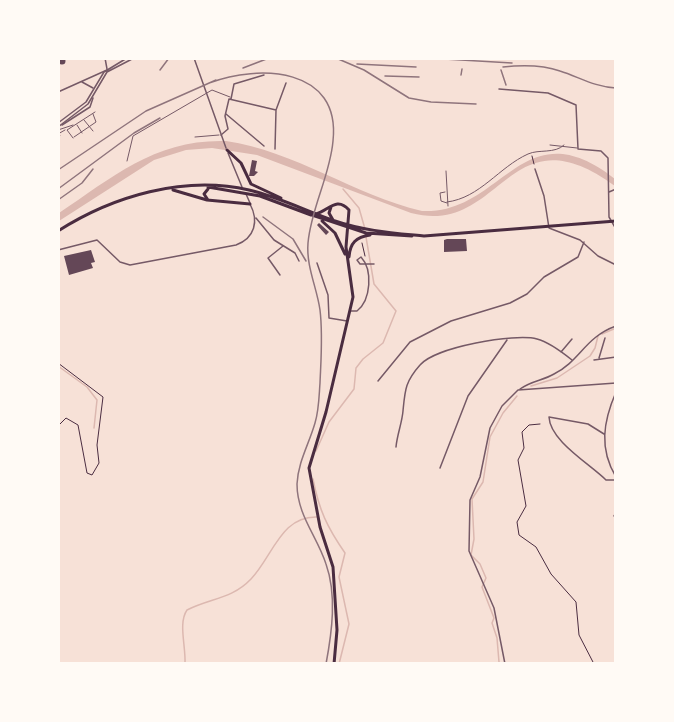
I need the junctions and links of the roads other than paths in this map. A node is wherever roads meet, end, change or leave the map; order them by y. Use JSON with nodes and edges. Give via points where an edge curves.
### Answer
{"nodes":[{"id":1,"x":105,"y":58,"type":"edge"},
{"id":2,"x":127,"y":58,"type":"edge"},
{"id":3,"x":134,"y":58,"type":"edge"},
{"id":4,"x":194,"y":58,"type":"edge"},
{"id":5,"x":107,"y":70,"type":"junction"},
{"id":6,"x":264,"y":75,"type":"dead end"},
{"id":7,"x":87,"y":78,"type":"junction"},
{"id":8,"x":78,"y":82,"type":"junction"},
{"id":9,"x":286,"y":83,"type":"dead end"},
{"id":10,"x":89,"y":84,"type":"junction"},
{"id":11,"x":94,"y":88,"type":"junction"},
{"id":12,"x":499,"y":89,"type":"dead end"},
{"id":13,"x":58,"y":92,"type":"edge"},
{"id":14,"x":231,"y":99,"type":"junction"},
{"id":15,"x":276,"y":110,"type":"junction"},
{"id":16,"x":95,"y":112,"type":"dead end"},
{"id":17,"x":92,"y":113,"type":"junction"},
{"id":18,"x":225,"y":114,"type":"junction"},
{"id":19,"x":83,"y":118,"type":"junction"},
{"id":20,"x":76,"y":124,"type":"junction"},
{"id":21,"x":73,"y":125,"type":"junction"},
{"id":22,"x":89,"y":126,"type":"junction"},
{"id":23,"x":59,"y":130,"type":"edge"},
{"id":24,"x":67,"y":130,"type":"junction"},
{"id":25,"x":93,"y":131,"type":"dead end"},
{"id":26,"x":82,"y":132,"type":"junction"},
{"id":27,"x":222,"y":136,"type":"junction"},
{"id":28,"x":195,"y":137,"type":"dead end"},
{"id":29,"x":550,"y":145,"type":"dead end"},
{"id":30,"x":264,"y":146,"type":"dead end"},
{"id":31,"x":564,"y":146,"type":"junction"},
{"id":32,"x":577,"y":148,"type":"junction"},
{"id":33,"x":275,"y":149,"type":"dead end"},
{"id":34,"x":227,"y":150,"type":"junction"},
{"id":35,"x":237,"y":159,"type":"junction"},
{"id":36,"x":127,"y":161,"type":"dead end"},
{"id":37,"x":231,"y":161,"type":"junction"},
{"id":38,"x":535,"y":169,"type":"dead end"},
{"id":39,"x":446,"y":171,"type":"dead end"},
{"id":40,"x":248,"y":181,"type":"junction"},
{"id":41,"x":200,"y":187,"type":"junction"},
{"id":42,"x":237,"y":187,"type":"junction"},
{"id":43,"x":216,"y":188,"type":"junction"},
{"id":44,"x":169,"y":189,"type":"junction"},
{"id":45,"x":615,"y":189,"type":"edge"},
{"id":46,"x":447,"y":192,"type":"junction"},
{"id":47,"x":608,"y":192,"type":"junction"},
{"id":48,"x":210,"y":201,"type":"junction"},
{"id":49,"x":285,"y":201,"type":"junction"},
{"id":50,"x":447,"y":202,"type":"junction"},
{"id":51,"x":250,"y":204,"type":"junction"},
{"id":52,"x":331,"y":206,"type":"junction"},
{"id":53,"x":448,"y":206,"type":"dead end"},
{"id":54,"x":309,"y":214,"type":"junction"},
{"id":55,"x":316,"y":214,"type":"junction"},
{"id":56,"x":255,"y":218,"type":"junction"},
{"id":57,"x":334,"y":221,"type":"junction"},
{"id":58,"x":610,"y":221,"type":"junction"},
{"id":59,"x":615,"y":221,"type":"edge"},
{"id":60,"x":549,"y":226,"type":"junction"},
{"id":61,"x":615,"y":229,"type":"edge"},
{"id":62,"x":58,"y":231,"type":"edge"},
{"id":63,"x":362,"y":234,"type":"junction"},
{"id":64,"x":584,"y":242,"type":"junction"},
{"id":65,"x":283,"y":246,"type":"junction"},
{"id":66,"x":58,"y":250,"type":"edge"},
{"id":67,"x":299,"y":261,"type":"dead end"},
{"id":68,"x":348,"y":262,"type":"junction"},
{"id":69,"x":317,"y":264,"type":"dead end"},
{"id":70,"x":366,"y":264,"type":"junction"},
{"id":71,"x":374,"y":264,"type":"dead end"},
{"id":72,"x":615,"y":265,"type":"edge"},
{"id":73,"x":280,"y":275,"type":"dead end"},
{"id":74,"x":351,"y":310,"type":"junction"},
{"id":75,"x":348,"y":321,"type":"junction"},
{"id":76,"x":615,"y":326,"type":"edge"},
{"id":77,"x":605,"y":338,"type":"dead end"},
{"id":78,"x":572,"y":339,"type":"dead end"},
{"id":79,"x":507,"y":340,"type":"junction"},
{"id":80,"x":561,"y":352,"type":"junction"},
{"id":81,"x":615,"y":357,"type":"edge"},
{"id":82,"x":599,"y":359,"type":"junction"},
{"id":83,"x":572,"y":360,"type":"junction"},
{"id":84,"x":594,"y":360,"type":"dead end"},
{"id":85,"x":378,"y":381,"type":"dead end"},
{"id":86,"x":615,"y":383,"type":"edge"},
{"id":87,"x":519,"y":389,"type":"junction"},
{"id":88,"x":615,"y":392,"type":"edge"},
{"id":89,"x":604,"y":434,"type":"junction"},
{"id":90,"x":396,"y":447,"type":"dead end"},
{"id":91,"x":440,"y":468,"type":"dead end"},
{"id":92,"x":615,"y":478,"type":"edge"},
{"id":93,"x":334,"y":663,"type":"edge"},
{"id":94,"x":505,"y":663,"type":"edge"}],
"edges":[{"from":1,"to":5,"type":"street"},
{"from":2,"to":5,"type":"street"},
{"from":3,"to":5,"type":"street"},
{"from":4,"to":27,"type":"street"},
{"from":5,"to":7,"type":"street"},
{"from":5,"to":11,"type":"street"},
{"from":5,"to":23,"type":"street","via":[[84,108]]},
{"from":6,"to":14,"type":"street","via":[[234,84]]},
{"from":7,"to":8,"type":"street"},
{"from":7,"to":10,"type":"street"},
{"from":8,"to":10,"type":"street"},
{"from":8,"to":13,"type":"street"},
{"from":9,"to":15,"type":"street"},
{"from":10,"to":11,"type":"street"},
{"from":11,"to":23,"type":"street"},
{"from":12,"to":32,"type":"street","via":[[546,92],[574,103],[578,109]]},
{"from":14,"to":15,"type":"street"},
{"from":14,"to":18,"type":"street"},
{"from":14,"to":36,"type":"street","via":[[212,90],[201,94],[191,104],[133,136]]},
{"from":15,"to":33,"type":"street"},
{"from":16,"to":17,"type":"street"},
{"from":17,"to":19,"type":"street"},
{"from":17,"to":22,"type":"street","via":[[96,121]]},
{"from":18,"to":27,"type":"street","via":[[228,129]]},
{"from":18,"to":30,"type":"street"},
{"from":19,"to":20,"type":"street"},
{"from":19,"to":22,"type":"street"},
{"from":20,"to":21,"type":"street"},
{"from":20,"to":26,"type":"street"},
{"from":21,"to":23,"type":"street"},
{"from":21,"to":24,"type":"street"},
{"from":22,"to":25,"type":"street"},
{"from":22,"to":26,"type":"street"},
{"from":23,"to":24,"type":"street"},
{"from":24,"to":26,"type":"street","via":[[73,137]]},
{"from":27,"to":28,"type":"street"},
{"from":27,"to":34,"type":"street"},
{"from":29,"to":31,"type":"street"},
{"from":31,"to":32,"type":"street"},
{"from":31,"to":50,"type":"street","via":[[531,153],[463,199]]},
{"from":32,"to":47,"type":"street","via":[[605,153]]},
{"from":34,"to":35,"type":"main road"},
{"from":34,"to":37,"type":"street"},
{"from":35,"to":37,"type":"main road"},
{"from":35,"to":40,"type":"main road"},
{"from":37,"to":51,"type":"street"},
{"from":38,"to":60,"type":"street"},
{"from":39,"to":46,"type":"street"},
{"from":40,"to":42,"type":"main road"},
{"from":40,"to":49,"type":"main road"},
{"from":41,"to":42,"type":"main road"},
{"from":41,"to":43,"type":"main road"},
{"from":41,"to":44,"type":"main road"},
{"from":42,"to":49,"type":"main road"},
{"from":43,"to":48,"type":"main road","via":[[204,193]]},
{"from":43,"to":54,"type":"main road","via":[[260,196]]},
{"from":44,"to":48,"type":"main road"},
{"from":44,"to":62,"type":"main road","via":[[114,202]]},
{"from":45,"to":47,"type":"street"},
{"from":46,"to":50,"type":"street"},
{"from":46,"to":50,"type":"street","via":[[441,193],[441,201]]},
{"from":47,"to":58,"type":"street"},
{"from":48,"to":51,"type":"main road"},
{"from":49,"to":55,"type":"main road"},
{"from":50,"to":53,"type":"street"},
{"from":51,"to":56,"type":"street"},
{"from":52,"to":55,"type":"main road"},
{"from":52,"to":57,"type":"main road","via":[[329,213]]},
{"from":52,"to":68,"type":"main road","via":[[346,206],[350,214]]},
{"from":54,"to":63,"type":"main road"},
{"from":54,"to":68,"type":"main road","via":[[335,233]]},
{"from":55,"to":57,"type":"main road"},
{"from":56,"to":65,"type":"street"},
{"from":56,"to":66,"type":"street","via":[[252,233],[239,244],[133,265],[120,262],[98,240]]},
{"from":57,"to":63,"type":"main road"},
{"from":58,"to":59,"type":"main road"},
{"from":58,"to":60,"type":"main road"},
{"from":58,"to":61,"type":"street"},
{"from":60,"to":63,"type":"main road","via":[[424,236]]},
{"from":60,"to":64,"type":"street"},
{"from":63,"to":68,"type":"main road","via":[[351,245]]},
{"from":64,"to":72,"type":"street"},
{"from":64,"to":85,"type":"street","via":[[577,257],[527,294],[451,321],[413,340]]},
{"from":65,"to":67,"type":"street","via":[[295,252]]},
{"from":65,"to":73,"type":"street","via":[[268,258]]},
{"from":68,"to":74,"type":"main road","via":[[354,293]]},
{"from":69,"to":75,"type":"street","via":[[328,294],[330,318]]},
{"from":70,"to":70,"type":"street","via":[[363,259],[357,260],[361,264]]},
{"from":70,"to":71,"type":"street"},
{"from":70,"to":74,"type":"street","via":[[366,301],[357,311]]},
{"from":74,"to":75,"type":"main road"},
{"from":75,"to":93,"type":"main road","via":[[309,468],[320,527],[333,563],[337,630]]},
{"from":76,"to":83,"type":"street","via":[[597,333]]},
{"from":77,"to":82,"type":"street"},
{"from":78,"to":80,"type":"street"},
{"from":79,"to":80,"type":"street","via":[[530,337]]},
{"from":79,"to":90,"type":"street","via":[[491,339],[452,349],[420,364],[403,394]]},
{"from":79,"to":91,"type":"street","via":[[468,396]]},
{"from":80,"to":83,"type":"street"},
{"from":81,"to":82,"type":"street"},
{"from":82,"to":84,"type":"street"},
{"from":83,"to":87,"type":"street","via":[[554,375]]},
{"from":86,"to":87,"type":"street"},
{"from":87,"to":94,"type":"street","via":[[502,406],[490,428],[470,500],[468,547],[494,608]]},
{"from":88,"to":89,"type":"street"},
{"from":89,"to":92,"type":"street","via":[[606,457]]},
{"from":89,"to":92,"type":"street","via":[[588,424],[550,416],[558,436],[575,454],[606,480]]}]}
